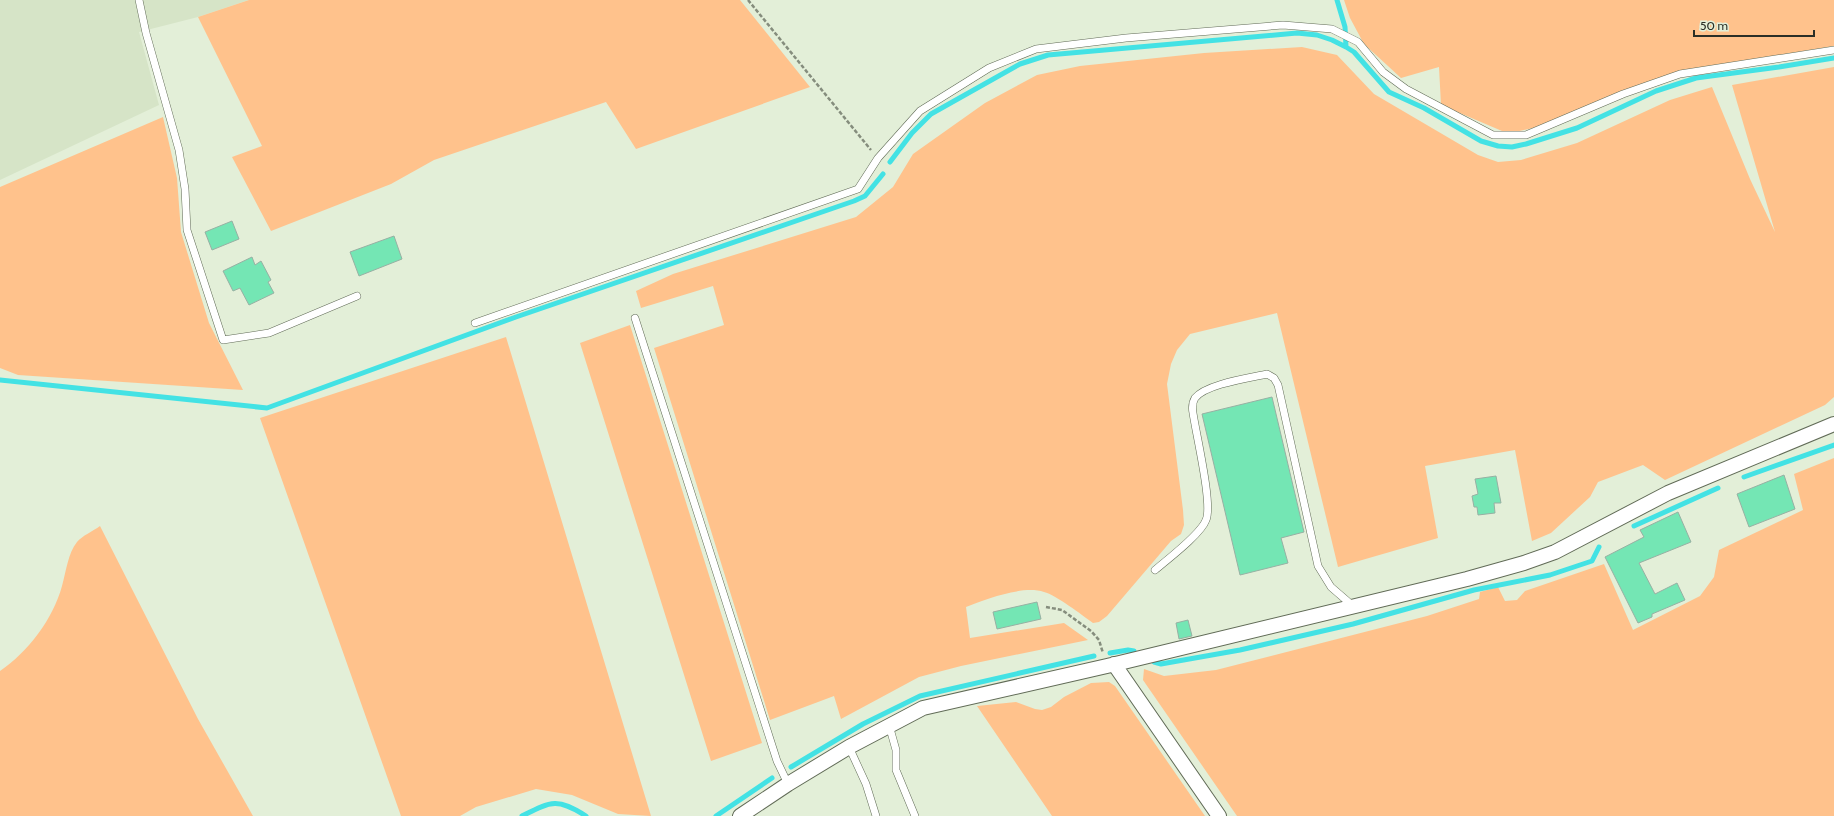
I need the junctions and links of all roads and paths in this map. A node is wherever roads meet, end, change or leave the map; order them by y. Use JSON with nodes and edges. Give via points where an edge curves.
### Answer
{"nodes":[{"id":1,"x":139,"y":0,"type":"edge"},
{"id":2,"x":748,"y":0,"type":"edge"},
{"id":3,"x":1834,"y":50,"type":"edge"},
{"id":4,"x":878,"y":158,"type":"junction"},
{"id":5,"x":357,"y":296,"type":"dead end"},
{"id":6,"x":635,"y":318,"type":"dead end"},
{"id":7,"x":475,"y":323,"type":"dead end"},
{"id":8,"x":1834,"y":424,"type":"edge"},
{"id":9,"x":1156,"y":570,"type":"dead end"},
{"id":10,"x":1353,"y":606,"type":"junction"},
{"id":11,"x":1046,"y":607,"type":"dead end"},
{"id":12,"x":1110,"y":665,"type":"junction"},
{"id":13,"x":889,"y":726,"type":"junction"},
{"id":14,"x":849,"y":747,"type":"junction"},
{"id":15,"x":788,"y":784,"type":"junction"},
{"id":16,"x":740,"y":816,"type":"edge"},
{"id":17,"x":876,"y":816,"type":"edge"},
{"id":18,"x":915,"y":816,"type":"edge"},
{"id":19,"x":1219,"y":816,"type":"edge"}],
"edges":[{"from":1,"to":5,"type":"lane","via":[[179,150],[185,189],[187,230],[223,340],[269,333]]},
{"from":2,"to":4,"type":"path"},
{"from":3,"to":4,"type":"lane","via":[[1680,74],[1623,94],[1526,134],[1492,135],[1406,89],[1383,72],[1358,42],[1332,30],[1283,25],[1126,38],[1036,49],[989,68],[920,111]]},
{"from":4,"to":7,"type":"lane","via":[[858,189]]},
{"from":6,"to":15,"type":"lane","via":[[777,761]]},
{"from":8,"to":10,"type":"street","via":[[1668,493],[1555,552],[1489,573]]},
{"from":9,"to":10,"type":"lane","via":[[1201,529],[1207,520],[1207,496],[1192,404],[1205,390],[1267,374],[1274,378],[1278,386],[1318,566],[1331,588]]},
{"from":10,"to":12,"type":"street"},
{"from":11,"to":12,"type":"path","via":[[1062,610],[1091,631],[1099,640]]},
{"from":12,"to":13,"type":"street","via":[[923,708]]},
{"from":12,"to":19,"type":"street"},
{"from":13,"to":14,"type":"street"},
{"from":13,"to":18,"type":"lane","via":[[896,750],[896,770]]},
{"from":14,"to":15,"type":"street"},
{"from":14,"to":17,"type":"lane","via":[[866,784]]},
{"from":15,"to":16,"type":"street"}]}
